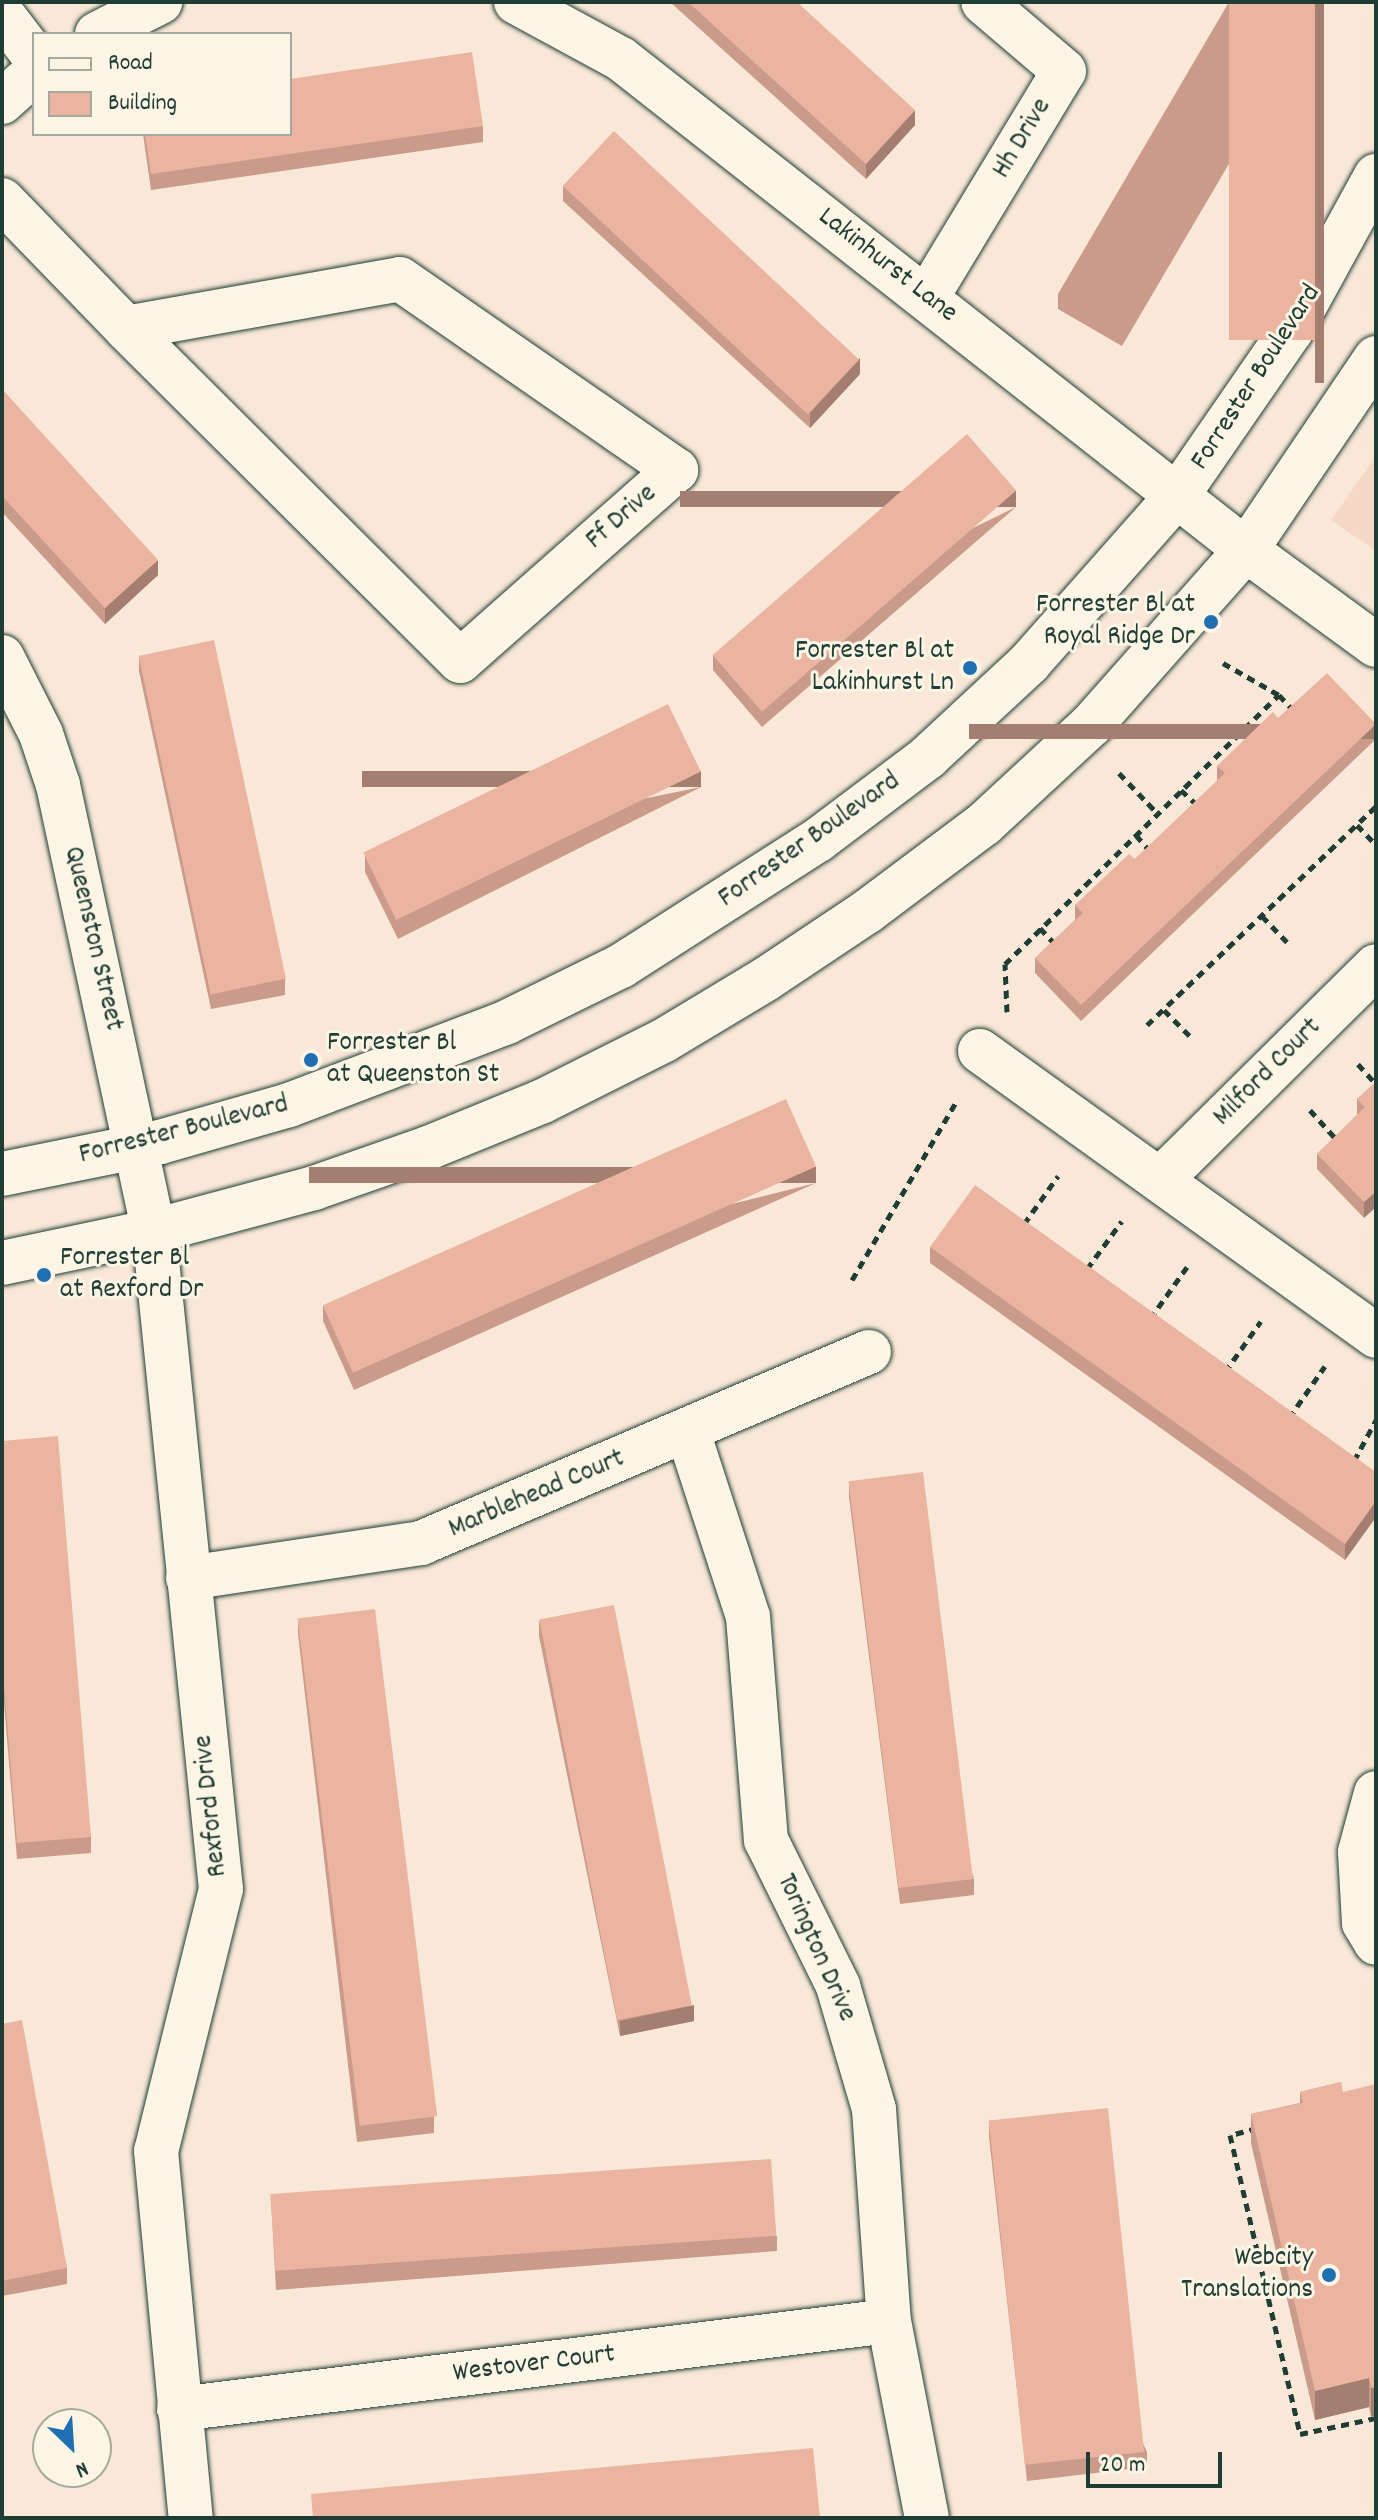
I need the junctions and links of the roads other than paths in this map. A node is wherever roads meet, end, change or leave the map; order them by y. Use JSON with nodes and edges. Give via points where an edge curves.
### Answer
{"nodes":[{"id":1,"x":160,"y":2,"type":"edge"},
{"id":2,"x":516,"y":2,"type":"edge"},
{"id":3,"x":983,"y":2,"type":"edge"},
{"id":4,"x":2,"y":14,"type":"edge"},
{"id":5,"x":101,"y":32,"type":"edge"},
{"id":6,"x":32,"y":53,"type":"edge"},
{"id":7,"x":32,"y":75,"type":"edge"},
{"id":8,"x":2,"y":102,"type":"edge"},
{"id":9,"x":1376,"y":176,"type":"edge"},
{"id":10,"x":2,"y":200,"type":"edge"},
{"id":11,"x":927,"y":297,"type":"junction"},
{"id":12,"x":126,"y":328,"type":"junction"},
{"id":13,"x":1376,"y":358,"type":"edge"},
{"id":14,"x":1177,"y":496,"type":"junction"},
{"id":15,"x":1246,"y":550,"type":"junction"},
{"id":16,"x":1376,"y":645,"type":"edge"},
{"id":17,"x":2,"y":657,"type":"edge"},
{"id":18,"x":1376,"y":966,"type":"edge"},
{"id":19,"x":980,"y":1051,"type":"dead end"},
{"id":20,"x":137,"y":1146,"type":"junction"},
{"id":21,"x":2,"y":1174,"type":"edge"},
{"id":22,"x":1160,"y":1180,"type":"junction"},
{"id":23,"x":154,"y":1231,"type":"junction"},
{"id":24,"x":2,"y":1263,"type":"edge"},
{"id":25,"x":1376,"y":1336,"type":"edge"},
{"id":26,"x":869,"y":1352,"type":"dead end"},
{"id":27,"x":688,"y":1432,"type":"junction"},
{"id":28,"x":188,"y":1578,"type":"junction"},
{"id":29,"x":1376,"y":1793,"type":"edge"},
{"id":30,"x":1376,"y":1943,"type":"edge"},
{"id":31,"x":889,"y":2321,"type":"junction"},
{"id":32,"x":179,"y":2409,"type":"junction"},
{"id":33,"x":191,"y":2518,"type":"edge"},
{"id":34,"x":927,"y":2518,"type":"edge"}],
"edges":[{"from":1,"to":5,"type":"street"},
{"from":2,"to":11,"type":"street","name":"Lakinhurst Lane","via":[[621,59]]},
{"from":3,"to":11,"type":"street","name":"Hh Drive","via":[[1064,71]]},
{"from":4,"to":6,"type":"street"},
{"from":7,"to":8,"type":"street"},
{"from":9,"to":14,"type":"street","name":"Forrester Boulevard","via":[[1291,331]]},
{"from":10,"to":12,"type":"street","name":"Ff Drive"},
{"from":11,"to":14,"type":"street","name":"Lakinhurst Lane"},
{"from":12,"to":12,"type":"street","name":"Ff Drive","via":[[400,279],[676,470],[460,661]]},
{"from":13,"to":15,"type":"street"},
{"from":14,"to":15,"type":"street","name":"Lakinhurst Lane"},
{"from":14,"to":20,"type":"street","name":"Forrester Boulevard","via":[[1029,663],[928,757],[720,906],[621,966],[507,1022],[289,1105]]},
{"from":15,"to":16,"type":"street","name":"Lakinhurst Lane"},
{"from":15,"to":23,"type":"street","via":[[1091,725],[984,824],[766,979],[663,1041],[543,1101],[314,1188]]},
{"from":17,"to":20,"type":"street","name":"Queenston Street","via":[[41,734],[58,785]]},
{"from":18,"to":22,"type":"street","name":"Milford Court"},
{"from":19,"to":22,"type":"street"},
{"from":20,"to":21,"type":"street","name":"Forrester Boulevard"},
{"from":20,"to":23,"type":"street","name":"Queenston Street"},
{"from":22,"to":25,"type":"street"},
{"from":23,"to":24,"type":"street"},
{"from":23,"to":28,"type":"street","name":"Rexford Drive"},
{"from":26,"to":27,"type":"street","name":"Marblehead Court"},
{"from":27,"to":28,"type":"street","name":"Marblehead Court","via":[[421,1543]]},
{"from":27,"to":31,"type":"street","name":"Torington Drive","via":[[748,1617],[766,1840],[838,1986],[874,2109]]},
{"from":28,"to":32,"type":"street","name":"Rexford Drive","via":[[221,1889],[156,2151]]},
{"from":29,"to":30,"type":"street","via":[[1360,1852],[1364,1923]]},
{"from":31,"to":32,"type":"street","name":"Westover Court"},
{"from":31,"to":34,"type":"street","name":"Torington Drive"},
{"from":32,"to":33,"type":"street","name":"Rexford Drive"}]}
